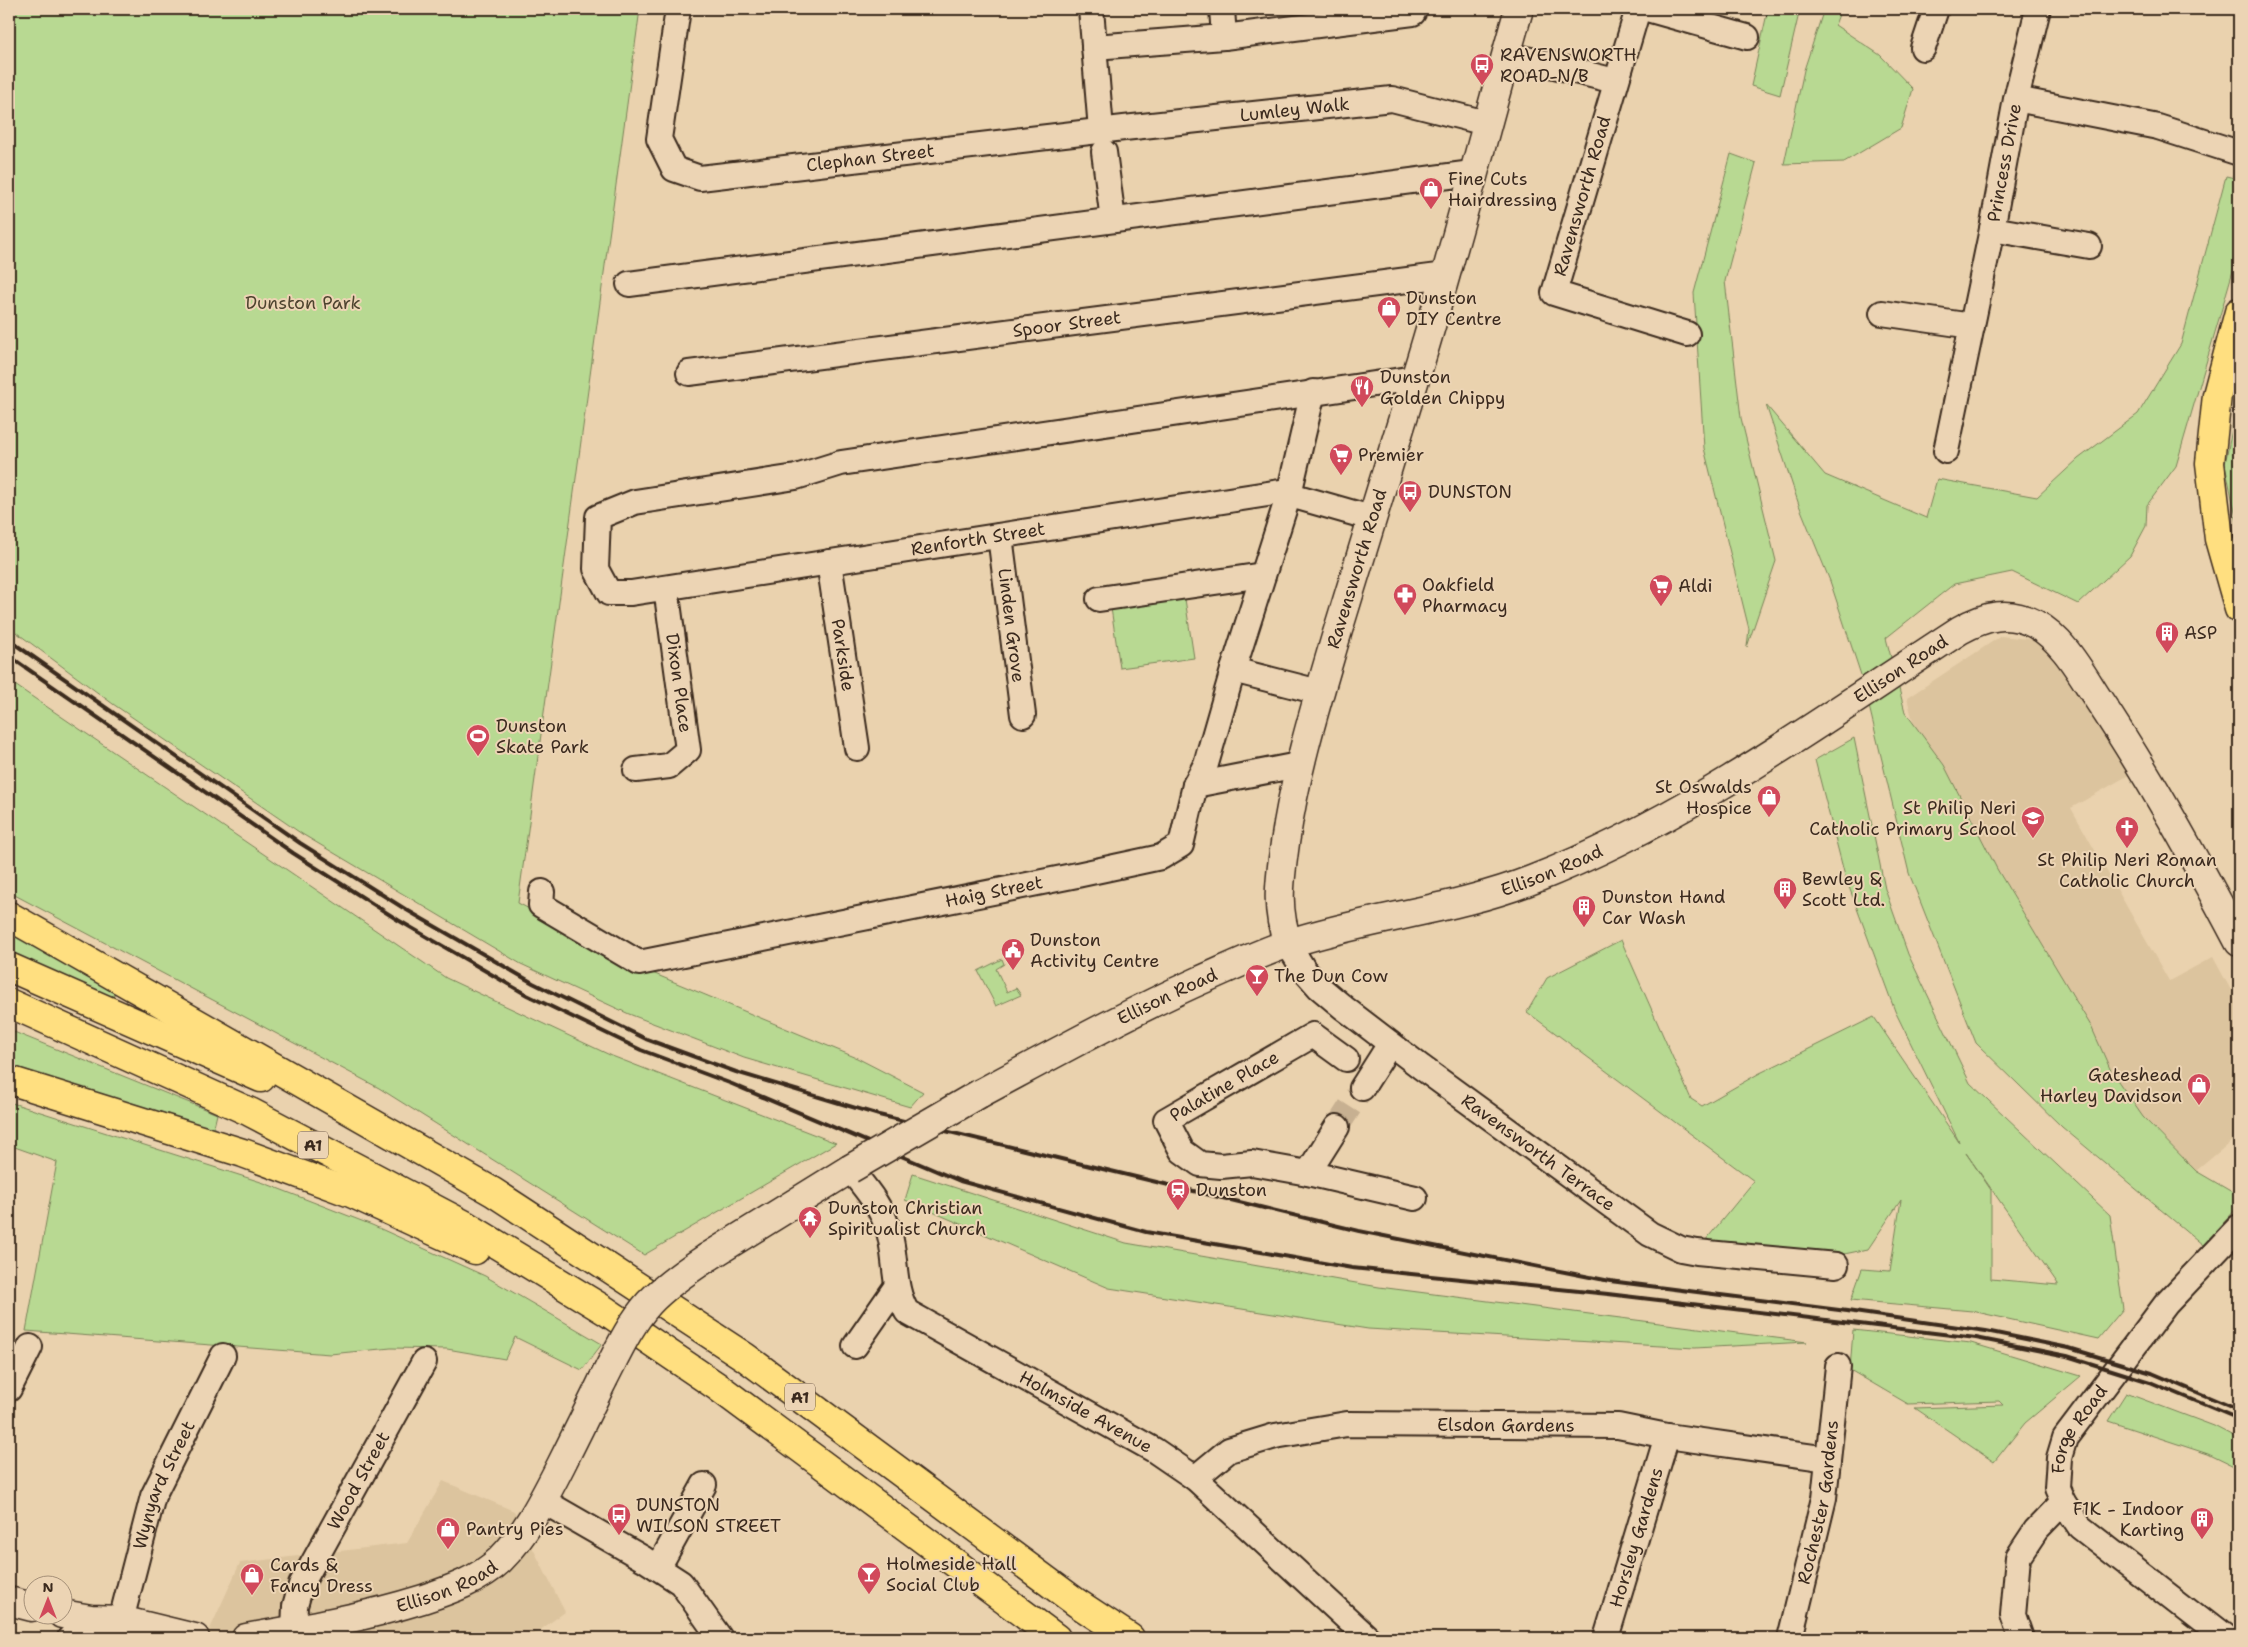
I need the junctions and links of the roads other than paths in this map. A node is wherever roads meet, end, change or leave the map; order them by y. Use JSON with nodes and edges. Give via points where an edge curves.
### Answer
{"nodes":[{"id":1,"x":678,"y":9,"type":"edge"},
{"id":2,"x":1091,"y":9,"type":"edge"},
{"id":3,"x":1222,"y":9,"type":"edge"},
{"id":4,"x":1519,"y":9,"type":"edge"},
{"id":5,"x":1638,"y":9,"type":"edge"},
{"id":6,"x":1647,"y":9,"type":"edge"},
{"id":7,"x":1936,"y":9,"type":"edge"},
{"id":8,"x":2036,"y":9,"type":"edge"},
{"id":9,"x":1413,"y":13,"type":"dead end"},
{"id":10,"x":1224,"y":37,"type":"junction"},
{"id":11,"x":1747,"y":37,"type":"dead end"},
{"id":12,"x":1094,"y":46,"type":"junction"},
{"id":13,"x":1923,"y":48,"type":"dead end"},
{"id":14,"x":1506,"y":54,"type":"junction"},
{"id":15,"x":1616,"y":81,"type":"junction"},
{"id":16,"x":2016,"y":99,"type":"junction"},
{"id":17,"x":1486,"y":123,"type":"junction"},
{"id":18,"x":1102,"y":141,"type":"junction"},
{"id":19,"x":2239,"y":152,"type":"edge"},
{"id":20,"x":1472,"y":173,"type":"junction"},
{"id":21,"x":1113,"y":220,"type":"junction"},
{"id":22,"x":1992,"y":229,"type":"junction"},
{"id":23,"x":2089,"y":246,"type":"dead end"},
{"id":24,"x":1446,"y":275,"type":"junction"},
{"id":25,"x":629,"y":284,"type":"dead end"},
{"id":26,"x":2239,"y":312,"type":"edge"},
{"id":27,"x":1882,"y":313,"type":"dead end"},
{"id":28,"x":1972,"y":326,"type":"junction"},
{"id":29,"x":1687,"y":334,"type":"dead end"},
{"id":30,"x":689,"y":374,"type":"dead end"},
{"id":31,"x":1416,"y":378,"type":"junction"},
{"id":32,"x":1313,"y":392,"type":"junction"},
{"id":33,"x":1946,"y":451,"type":"dead end"},
{"id":34,"x":1289,"y":494,"type":"junction"},
{"id":35,"x":1371,"y":518,"type":"junction"},
{"id":36,"x":1000,"y":536,"type":"junction"},
{"id":37,"x":829,"y":562,"type":"junction"},
{"id":38,"x":1263,"y":575,"type":"junction"},
{"id":39,"x":666,"y":588,"type":"junction"},
{"id":40,"x":1099,"y":600,"type":"dead end"},
{"id":41,"x":2239,"y":609,"type":"edge"},
{"id":42,"x":1238,"y":671,"type":"junction"},
{"id":43,"x":1319,"y":692,"type":"junction"},
{"id":44,"x":1023,"y":715,"type":"dead end"},
{"id":45,"x":857,"y":748,"type":"dead end"},
{"id":46,"x":1298,"y":765,"type":"junction"},
{"id":47,"x":636,"y":770,"type":"dead end"},
{"id":48,"x":1195,"y":785,"type":"junction"},
{"id":49,"x":542,"y":892,"type":"dead end"},
{"id":50,"x":9,"y":916,"type":"edge"},
{"id":51,"x":2239,"y":942,"type":"edge"},
{"id":52,"x":1288,"y":944,"type":"junction"},
{"id":53,"x":9,"y":967,"type":"edge"},
{"id":54,"x":9,"y":1003,"type":"edge"},
{"id":55,"x":1390,"y":1044,"type":"junction"},
{"id":56,"x":1346,"y":1059,"type":"dead end"},
{"id":57,"x":9,"y":1080,"type":"edge"},
{"id":58,"x":1362,"y":1088,"type":"tunnel mouth"},
{"id":59,"x":1337,"y":1127,"type":"tunnel mouth"},
{"id":60,"x":850,"y":1170,"type":"junction"},
{"id":61,"x":1308,"y":1173,"type":"junction"},
{"id":62,"x":493,"y":1192,"type":"junction"},
{"id":63,"x":1415,"y":1198,"type":"dead end"},
{"id":64,"x":2239,"y":1227,"type":"edge"},
{"id":65,"x":1836,"y":1265,"type":"dead end"},
{"id":66,"x":896,"y":1286,"type":"junction"},
{"id":67,"x":606,"y":1311,"type":"junction"},
{"id":68,"x":854,"y":1346,"type":"dead end"},
{"id":69,"x":30,"y":1347,"type":"dead end"},
{"id":70,"x":223,"y":1356,"type":"dead end"},
{"id":71,"x":424,"y":1362,"type":"dead end"},
{"id":72,"x":1838,"y":1366,"type":"dead end"},
{"id":73,"x":9,"y":1389,"type":"edge"},
{"id":74,"x":1667,"y":1436,"type":"junction"},
{"id":75,"x":1828,"y":1459,"type":"junction"},
{"id":76,"x":1195,"y":1478,"type":"junction"},
{"id":77,"x":704,"y":1485,"type":"dead end"},
{"id":78,"x":542,"y":1501,"type":"junction"},
{"id":79,"x":2063,"y":1502,"type":"junction"},
{"id":80,"x":658,"y":1568,"type":"junction"},
{"id":81,"x":9,"y":1601,"type":"edge"},
{"id":82,"x":22,"y":1604,"type":"edge"},
{"id":83,"x":72,"y":1616,"type":"edge"},
{"id":84,"x":1096,"y":1616,"type":"junction"},
{"id":85,"x":91,"y":1619,"type":"junction"},
{"id":86,"x":121,"y":1620,"type":"junction"},
{"id":87,"x":294,"y":1630,"type":"junction"},
{"id":88,"x":70,"y":1638,"type":"edge"},
{"id":89,"x":189,"y":1638,"type":"edge"},
{"id":90,"x":246,"y":1638,"type":"edge"},
{"id":91,"x":720,"y":1638,"type":"edge"},
{"id":92,"x":1056,"y":1638,"type":"edge"},
{"id":93,"x":1124,"y":1638,"type":"edge"},
{"id":94,"x":1130,"y":1638,"type":"edge"},
{"id":95,"x":1368,"y":1638,"type":"edge"},
{"id":96,"x":1606,"y":1638,"type":"edge"},
{"id":97,"x":1790,"y":1638,"type":"edge"},
{"id":98,"x":2021,"y":1638,"type":"edge"},
{"id":99,"x":2223,"y":1638,"type":"edge"}],
"edges":[{"from":1,"to":18,"type":"street","name":"Clephan Street","via":[[658,139],[674,169],[700,178]]},
{"from":2,"to":12,"type":"street"},
{"from":3,"to":10,"type":"street"},
{"from":4,"to":14,"type":"street","name":"Ravensworth Road"},
{"from":5,"to":15,"type":"street","name":"Ravensworth Road"},
{"from":6,"to":11,"type":"street"},
{"from":7,"to":13,"type":"street"},
{"from":8,"to":16,"type":"street"},
{"from":9,"to":10,"type":"street"},
{"from":10,"to":12,"type":"street"},
{"from":12,"to":18,"type":"street"},
{"from":14,"to":15,"type":"street"},
{"from":14,"to":17,"type":"street","name":"Ravensworth Road"},
{"from":15,"to":29,"type":"street","name":"Ravensworth Road","via":[[1554,293]]},
{"from":16,"to":19,"type":"street","name":"Princess Drive","via":[[2158,127]]},
{"from":16,"to":22,"type":"street","name":"Princess Drive"},
{"from":17,"to":18,"type":"street","name":"Lumley Walk","via":[[1392,99]]},
{"from":17,"to":20,"type":"street","name":"Ravensworth Road"},
{"from":18,"to":21,"type":"street"},
{"from":20,"to":21,"type":"street"},
{"from":20,"to":24,"type":"street","name":"Ravensworth Road"},
{"from":21,"to":25,"type":"street"},
{"from":22,"to":23,"type":"street"},
{"from":22,"to":28,"type":"street","name":"Princess Drive"},
{"from":24,"to":30,"type":"street","name":"Spoor Street"},
{"from":24,"to":31,"type":"street","name":"Ravensworth Road"},
{"from":26,"to":41,"type":"main road","via":[[2217,395],[2210,462],[2219,539]]},
{"from":27,"to":28,"type":"street"},
{"from":28,"to":33,"type":"street","name":"Princess Drive"},
{"from":31,"to":32,"type":"street"},
{"from":31,"to":35,"type":"street","name":"Ravensworth Road"},
{"from":32,"to":34,"type":"street","name":"Haig Street"},
{"from":32,"to":39,"type":"street","name":"Renforth Street","via":[[842,463],[796,477],[635,502],[598,517],[596,569],[609,593]]},
{"from":34,"to":35,"type":"street","name":"Renforth Street"},
{"from":34,"to":36,"type":"street","name":"Renforth Street","via":[[1280,492]]},
{"from":34,"to":38,"type":"street","name":"Haig Street"},
{"from":35,"to":43,"type":"street","name":"Ravensworth Road"},
{"from":36,"to":37,"type":"street","name":"Renforth Street"},
{"from":36,"to":44,"type":"street","name":"Linden Grove"},
{"from":37,"to":39,"type":"street","name":"Renforth Street"},
{"from":37,"to":45,"type":"street","name":"Parkside"},
{"from":38,"to":40,"type":"street"},
{"from":38,"to":42,"type":"street","name":"Haig Street"},
{"from":39,"to":47,"type":"street","name":"Dixon Place","via":[[688,750],[669,766]]},
{"from":42,"to":43,"type":"street"},
{"from":42,"to":48,"type":"street","name":"Haig Street","via":[[1206,764]]},
{"from":43,"to":46,"type":"street","name":"Ravensworth Road"},
{"from":46,"to":48,"type":"street"},
{"from":46,"to":52,"type":"street","name":"Ravensworth Road","via":[[1279,892],[1282,926]]},
{"from":48,"to":49,"type":"street","name":"Haig Street","via":[[1181,845],[1161,856],[639,963],[540,905]]},
{"from":50,"to":62,"type":"main road"},
{"from":51,"to":52,"type":"street","name":"Ellison Road","via":[[2119,730],[2085,678],[2046,632],[2026,620],[2002,615],[1983,618],[1960,630],[1698,799],[1574,862],[1534,880],[1476,898]]},
{"from":52,"to":55,"type":"street","name":"Ravensworth Terrace","via":[[1318,987]]},
{"from":52,"to":60,"type":"street","name":"Ellison Road","bridge":true,"via":[[1142,1007],[979,1094]]},
{"from":53,"to":62,"type":"main road","number":"A1","via":[[250,1072]]},
{"from":54,"to":67,"type":"main road","number":"A1","via":[[250,1112],[465,1225]]},
{"from":55,"to":58,"type":"street"},
{"from":55,"to":65,"type":"street","name":"Ravensworth Terrace","via":[[1665,1243],[1681,1250]]},
{"from":56,"to":61,"type":"street","name":"Palatine Place","via":[[1313,1035],[1166,1120],[1182,1151],[1200,1164],[1252,1163]]},
{"from":57,"to":67,"type":"main road","via":[[243,1153],[351,1192]]},
{"from":59,"to":61,"type":"street"},
{"from":60,"to":66,"type":"street","name":"Holmside Avenue","via":[[880,1209],[894,1255]]},
{"from":60,"to":78,"type":"street","name":"Ellison Road","bridge":true,"via":[[708,1257],[649,1303],[622,1344]]},
{"from":61,"to":63,"type":"street","name":"Palatine Place"},
{"from":62,"to":84,"type":"main road","number":"A1","via":[[745,1357]]},
{"from":64,"to":79,"type":"street","name":"Forge Road","via":[[2166,1304],[2065,1438],[2059,1458],[2057,1488]]},
{"from":66,"to":68,"type":"street"},
{"from":66,"to":76,"type":"street","name":"Holmside Avenue","via":[[907,1312],[1154,1450]]},
{"from":67,"to":92,"type":"main road","number":"A1","via":[[718,1388]]},
{"from":69,"to":73,"type":"street"},
{"from":70,"to":86,"type":"street","name":"Wynyard Street","via":[[153,1496]]},
{"from":71,"to":87,"type":"street","name":"Wood Street","via":[[301,1585]]},
{"from":72,"to":75,"type":"street","name":"Rochester Gardens"},
{"from":74,"to":75,"type":"street","name":"Elsdon Gardens"},
{"from":74,"to":76,"type":"street","name":"Elsdon Gardens","via":[[1618,1426],[1347,1424],[1275,1436],[1229,1450]]},
{"from":74,"to":96,"type":"street","name":"Horsley Gardens"},
{"from":75,"to":97,"type":"street","name":"Rochester Gardens","via":[[1824,1498]]},
{"from":76,"to":95,"type":"street","name":"Holmside Avenue"},
{"from":77,"to":80,"type":"street"},
{"from":78,"to":80,"type":"street"},
{"from":78,"to":87,"type":"street","name":"Ellison Road","via":[[526,1530],[499,1561],[455,1588],[356,1619]]},
{"from":79,"to":98,"type":"street","via":[[2036,1530],[2018,1557],[2013,1615]]},
{"from":79,"to":99,"type":"street","name":"Forge Road","via":[[2080,1527]]},
{"from":80,"to":91,"type":"street","via":[[681,1583]]},
{"from":81,"to":82,"type":"street"},
{"from":83,"to":85,"type":"street"},
{"from":84,"to":93,"type":"main road","number":"A1"},
{"from":84,"to":94,"type":"main road"},
{"from":85,"to":86,"type":"street"},
{"from":85,"to":88,"type":"street"},
{"from":86,"to":89,"type":"street"},
{"from":87,"to":90,"type":"street","name":"Ellison Road"}]}
